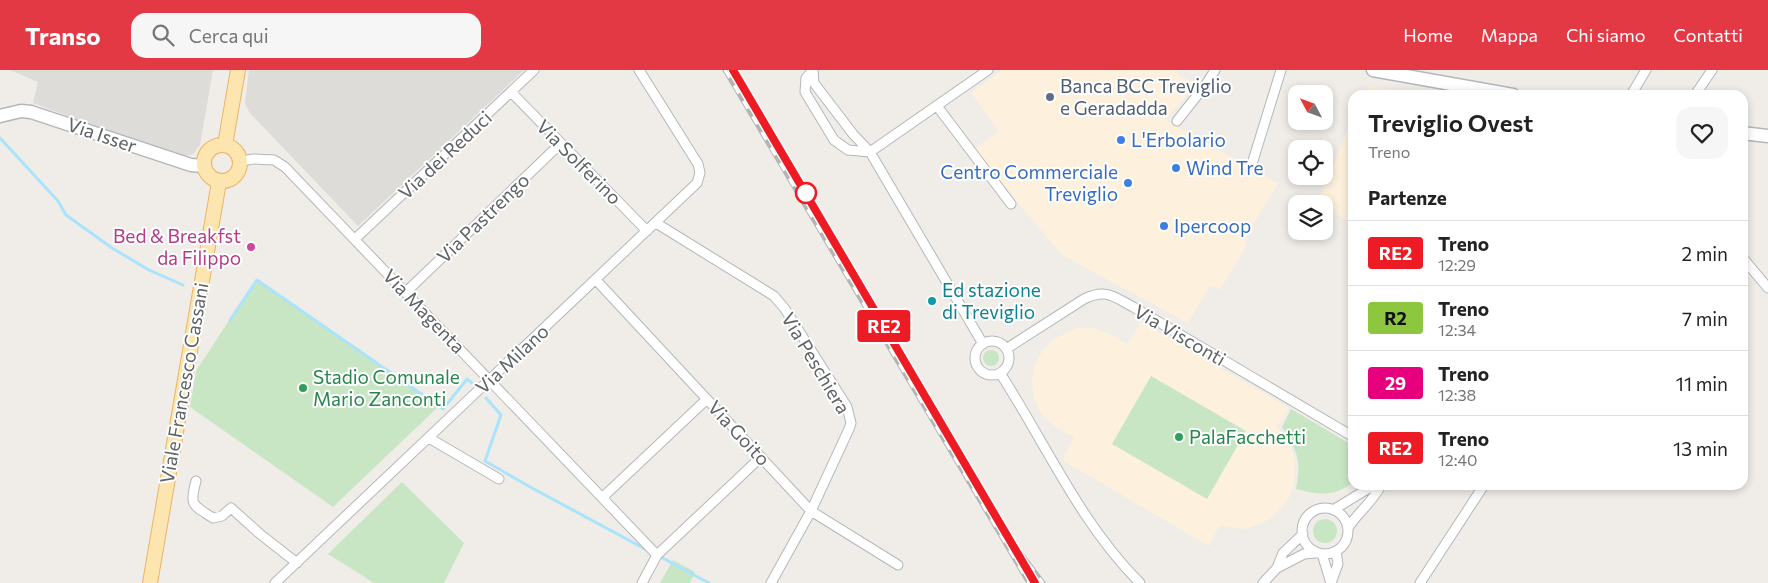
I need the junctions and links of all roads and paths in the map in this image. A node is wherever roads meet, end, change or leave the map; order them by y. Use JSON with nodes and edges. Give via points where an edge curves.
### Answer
{"nodes":[{"id":1,"x":238,"y":70,"type":"edge"},
{"id":2,"x":534,"y":70,"type":"edge"},
{"id":3,"x":639,"y":70,"type":"edge"},
{"id":4,"x":813,"y":70,"type":"edge"},
{"id":5,"x":988,"y":70,"type":"edge"},
{"id":6,"x":1215,"y":70,"type":"edge"},
{"id":7,"x":1281,"y":70,"type":"edge"},
{"id":8,"x":1373,"y":70,"type":"edge"},
{"id":9,"x":1646,"y":70,"type":"edge"},
{"id":10,"x":1712,"y":70,"type":"edge"},
{"id":11,"x":1486,"y":90,"type":"edge"},
{"id":12,"x":1634,"y":90,"type":"edge"},
{"id":13,"x":1698,"y":90,"type":"edge"},
{"id":14,"x":511,"y":92,"type":"junction"},
{"id":15,"x":937,"y":106,"type":"junction"},
{"id":16,"x":0,"y":116,"type":"edge"},
{"id":17,"x":1177,"y":121,"type":"dead end"},
{"id":18,"x":853,"y":134,"type":"junction"},
{"id":19,"x":1748,"y":134,"type":"edge"},
{"id":20,"x":1768,"y":136,"type":"edge"},
{"id":21,"x":560,"y":144,"type":"junction"},
{"id":22,"x":839,"y":144,"type":"junction"},
{"id":23,"x":225,"y":145,"type":"junction"},
{"id":24,"x":870,"y":152,"type":"junction"},
{"id":25,"x":240,"y":161,"type":"junction"},
{"id":26,"x":1252,"y":164,"type":"dead end"},
{"id":27,"x":203,"y":166,"type":"junction"},
{"id":28,"x":219,"y":182,"type":"junction"},
{"id":29,"x":1011,"y":204,"type":"dead end"},
{"id":30,"x":656,"y":223,"type":"junction"},
{"id":31,"x":647,"y":231,"type":"junction"},
{"id":32,"x":355,"y":239,"type":"junction"},
{"id":33,"x":1748,"y":264,"type":"edge"},
{"id":34,"x":596,"y":280,"type":"junction"},
{"id":35,"x":1768,"y":288,"type":"edge"},
{"id":36,"x":406,"y":292,"type":"junction"},
{"id":37,"x":983,"y":344,"type":"junction"},
{"id":38,"x":1006,"y":349,"type":"junction"},
{"id":39,"x":1000,"y":373,"type":"junction"},
{"id":40,"x":490,"y":379,"type":"junction"},
{"id":41,"x":707,"y":399,"type":"junction"},
{"id":42,"x":1348,"y":434,"type":"edge"},
{"id":43,"x":429,"y":438,"type":"junction"},
{"id":44,"x":761,"y":457,"type":"junction"},
{"id":45,"x":499,"y":479,"type":"dead end"},
{"id":46,"x":196,"y":481,"type":"dead end"},
{"id":47,"x":1366,"y":490,"type":"edge"},
{"id":48,"x":1379,"y":490,"type":"edge"},
{"id":49,"x":1481,"y":490,"type":"edge"},
{"id":50,"x":603,"y":498,"type":"junction"},
{"id":51,"x":1333,"y":510,"type":"junction"},
{"id":52,"x":811,"y":511,"type":"junction"},
{"id":53,"x":1348,"y":528,"type":"junction"},
{"id":54,"x":1303,"y":534,"type":"junction"},
{"id":55,"x":1336,"y":551,"type":"junction"},
{"id":56,"x":1319,"y":553,"type":"junction"},
{"id":57,"x":657,"y":555,"type":"junction"},
{"id":58,"x":297,"y":563,"type":"junction"},
{"id":59,"x":898,"y":565,"type":"dead end"},
{"id":60,"x":1276,"y":568,"type":"junction"},
{"id":61,"x":150,"y":583,"type":"edge"},
{"id":62,"x":276,"y":583,"type":"edge"},
{"id":63,"x":642,"y":583,"type":"edge"},
{"id":64,"x":771,"y":583,"type":"edge"},
{"id":65,"x":1140,"y":583,"type":"edge"},
{"id":66,"x":1263,"y":583,"type":"edge"},
{"id":67,"x":1331,"y":583,"type":"edge"},
{"id":68,"x":1420,"y":583,"type":"edge"}],
"edges":[{"from":1,"to":23,"type":"main road"},
{"from":2,"to":14,"type":"street","name":"Via dei Reduci"},
{"from":3,"to":30,"type":"street","name":"Via Milano","via":[[698,164],[700,173],[691,190]]},
{"from":4,"to":18,"type":"street","via":[[814,83]]},
{"from":4,"to":22,"type":"street","via":[[806,78],[805,92]]},
{"from":5,"to":15,"type":"street"},
{"from":6,"to":17,"type":"street"},
{"from":7,"to":26,"type":"street"},
{"from":8,"to":11,"type":"street"},
{"from":9,"to":12,"type":"street"},
{"from":10,"to":13,"type":"street"},
{"from":14,"to":21,"type":"street","name":"Via Solferino"},
{"from":14,"to":32,"type":"street","name":"Via dei Reduci"},
{"from":15,"to":24,"type":"street"},
{"from":15,"to":29,"type":"street"},
{"from":16,"to":27,"type":"street","name":"Via Isser","via":[[21,111],[50,116],[191,165]]},
{"from":18,"to":22,"type":"street","via":[[846,144]]},
{"from":18,"to":24,"type":"street"},
{"from":19,"to":20,"type":"street"},
{"from":21,"to":31,"type":"street","name":"Via Solferino"},
{"from":21,"to":36,"type":"street","name":"Via Pastrengo"},
{"from":22,"to":24,"type":"street","via":[[848,150]]},
{"from":23,"to":25,"type":"main road","via":[[234,149]]},
{"from":23,"to":27,"type":"main road","via":[[214,146],[205,154]]},
{"from":24,"to":37,"type":"street"},
{"from":25,"to":28,"type":"main road","via":[[241,167],[236,176]]},
{"from":25,"to":32,"type":"street","name":"Via Magenta","via":[[274,160],[285,167]]},
{"from":27,"to":28,"type":"main road","via":[[208,177]]},
{"from":28,"to":61,"type":"main road","name":"Viale Francesco Cassani"},
{"from":30,"to":31,"type":"street","name":"Via Milano"},
{"from":30,"to":52,"type":"street","name":"Via Peschiera","via":[[774,296],[846,407],[850,416],[849,429]]},
{"from":31,"to":34,"type":"street","name":"Via Milano"},
{"from":32,"to":36,"type":"street","name":"Via Magenta"},
{"from":33,"to":35,"type":"street"},
{"from":34,"to":40,"type":"street","name":"Via Milano"},
{"from":34,"to":41,"type":"street","name":"Via Goito"},
{"from":36,"to":40,"type":"street","name":"Via Magenta"},
{"from":37,"to":38,"type":"street","via":[[996,342]]},
{"from":37,"to":39,"type":"street","via":[[976,354],[977,366],[988,375]]},
{"from":38,"to":39,"type":"street","via":[[1009,362]]},
{"from":38,"to":42,"type":"street","name":"Via Visconti","via":[[1084,299],[1096,293],[1107,294]]},
{"from":39,"to":65,"type":"street","via":[[1076,502],[1101,538]]},
{"from":40,"to":43,"type":"street","name":"Via Milano"},
{"from":40,"to":50,"type":"street","name":"Via Magenta"},
{"from":41,"to":44,"type":"street","name":"Via Goito"},
{"from":41,"to":50,"type":"street"},
{"from":43,"to":45,"type":"street"},
{"from":43,"to":58,"type":"street","name":"Via Milano"},
{"from":44,"to":52,"type":"street","name":"Via Goito"},
{"from":44,"to":57,"type":"street"},
{"from":46,"to":58,"type":"street","via":[[191,497],[194,506],[213,518],[222,516],[231,508]]},
{"from":47,"to":51,"type":"street"},
{"from":48,"to":53,"type":"street"},
{"from":49,"to":68,"type":"street"},
{"from":50,"to":57,"type":"street","name":"Via Magenta"},
{"from":51,"to":53,"type":"street"},
{"from":51,"to":54,"type":"street","via":[[1323,509],[1311,514],[1305,522]]},
{"from":52,"to":59,"type":"street","name":"Via Goito"},
{"from":52,"to":64,"type":"street","name":"Via Peschiera"},
{"from":53,"to":55,"type":"street","via":[[1346,541]]},
{"from":54,"to":56,"type":"street","via":[[1307,545]]},
{"from":54,"to":60,"type":"street","via":[[1283,553]]},
{"from":55,"to":56,"type":"street"},
{"from":55,"to":67,"type":"street","via":[[1338,564]]},
{"from":56,"to":60,"type":"street","via":[[1304,554]]},
{"from":56,"to":67,"type":"street"},
{"from":57,"to":63,"type":"street"},
{"from":58,"to":62,"type":"street","name":"Via Milano"},
{"from":60,"to":66,"type":"street"}]}
